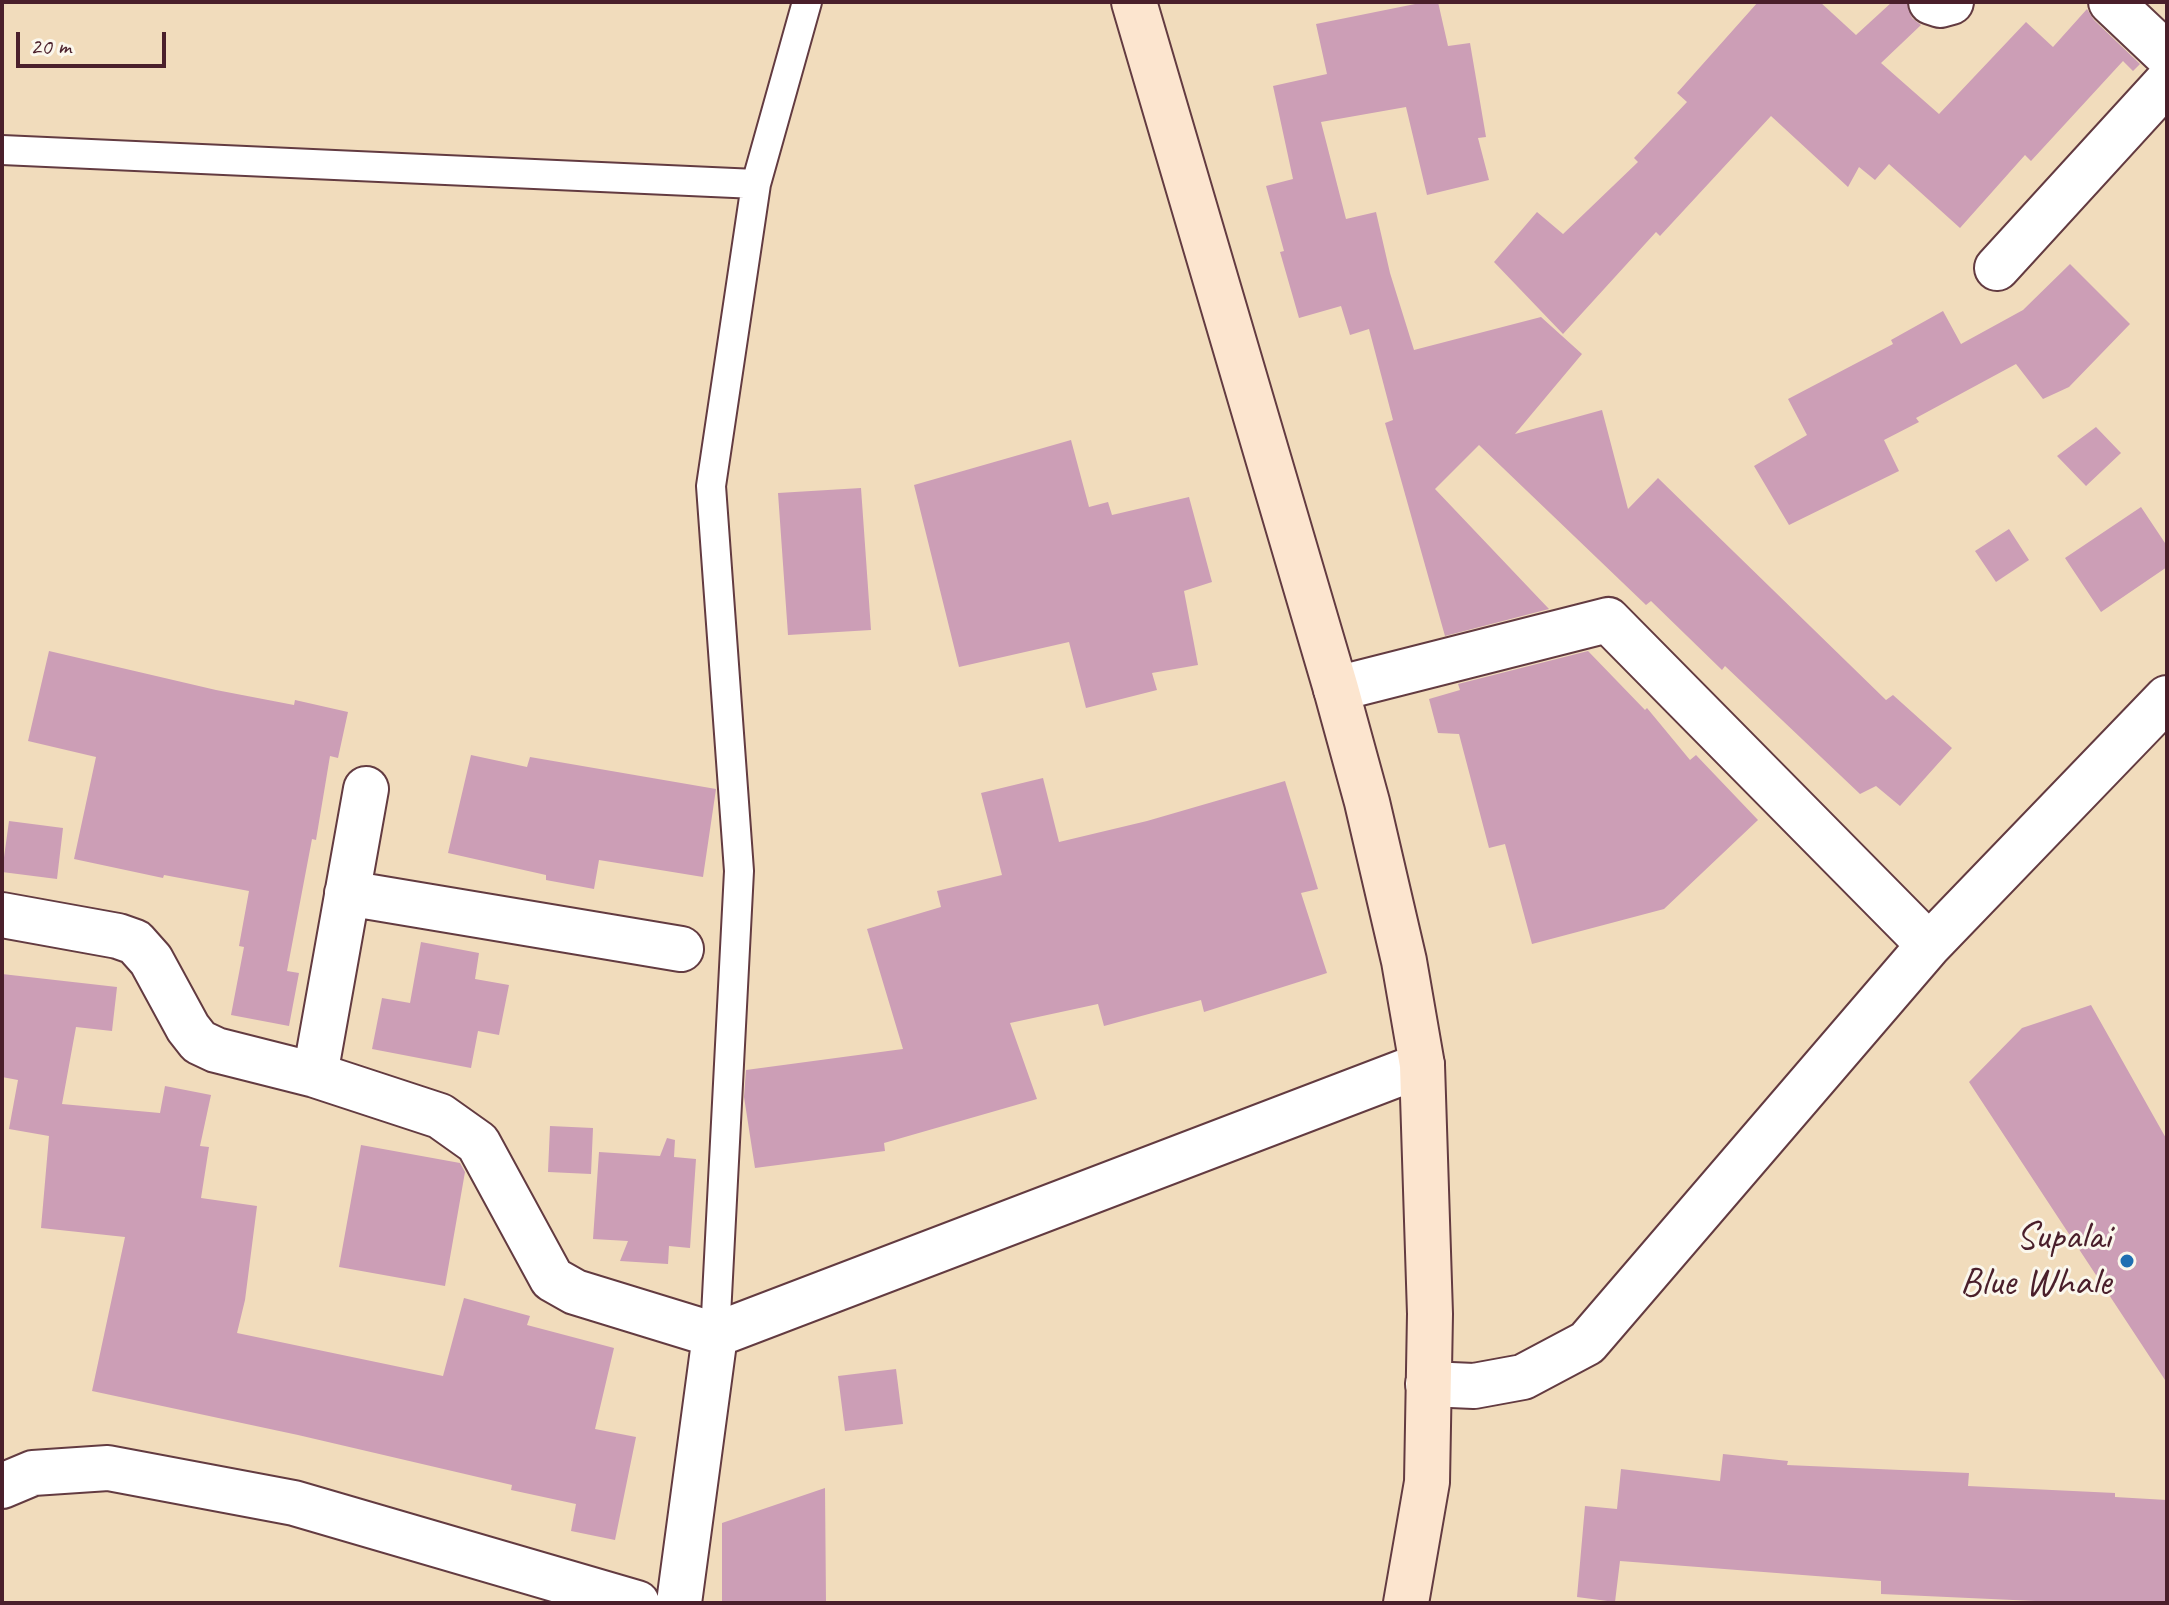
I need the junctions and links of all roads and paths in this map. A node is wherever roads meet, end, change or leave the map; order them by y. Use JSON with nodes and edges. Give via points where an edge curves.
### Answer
{"nodes":[{"id":1,"x":807,"y":2,"type":"edge"},
{"id":2,"x":1134,"y":2,"type":"edge"},
{"id":3,"x":1931,"y":2,"type":"edge"},
{"id":4,"x":1951,"y":2,"type":"edge"},
{"id":5,"x":2111,"y":2,"type":"edge"},
{"id":6,"x":2167,"y":55,"type":"edge"},
{"id":7,"x":2167,"y":82,"type":"edge"},
{"id":8,"x":2,"y":150,"type":"edge"},
{"id":9,"x":756,"y":184,"type":"junction"},
{"id":10,"x":1997,"y":268,"type":"dead end"},
{"id":11,"x":1336,"y":689,"type":"junction"},
{"id":12,"x":2167,"y":698,"type":"edge"},
{"id":13,"x":366,"y":789,"type":"dead end"},
{"id":14,"x":347,"y":893,"type":"junction"},
{"id":15,"x":2,"y":915,"type":"edge"},
{"id":16,"x":1929,"y":945,"type":"junction"},
{"id":17,"x":681,"y":949,"type":"dead end"},
{"id":18,"x":1422,"y":1065,"type":"junction"},
{"id":19,"x":315,"y":1075,"type":"junction"},
{"id":20,"x":715,"y":1335,"type":"junction"},
{"id":21,"x":1428,"y":1384,"type":"junction"},
{"id":22,"x":2,"y":1486,"type":"edge"},
{"id":23,"x":637,"y":1603,"type":"edge"},
{"id":24,"x":679,"y":1603,"type":"edge"},
{"id":25,"x":1406,"y":1603,"type":"edge"}],
"edges":[{"from":1,"to":9,"type":"lane"},
{"from":2,"to":11,"type":"main road"},
{"from":3,"to":4,"type":"street"},
{"from":5,"to":6,"type":"street"},
{"from":7,"to":10,"type":"street"},
{"from":8,"to":9,"type":"lane"},
{"from":9,"to":20,"type":"lane","via":[[711,486],[739,871]]},
{"from":11,"to":16,"type":"street","via":[[1608,620]]},
{"from":11,"to":18,"type":"main road","via":[[1404,961]]},
{"from":12,"to":16,"type":"street"},
{"from":13,"to":14,"type":"street"},
{"from":14,"to":17,"type":"street"},
{"from":14,"to":19,"type":"street"},
{"from":15,"to":19,"type":"street","via":[[135,942],[199,1042]]},
{"from":16,"to":21,"type":"street","via":[[1587,1343],[1523,1377],[1474,1386]]},
{"from":18,"to":20,"type":"street"},
{"from":18,"to":21,"type":"main road"},
{"from":19,"to":20,"type":"street","via":[[440,1116],[478,1143],[552,1279],[575,1292]]},
{"from":20,"to":24,"type":"street"},
{"from":21,"to":25,"type":"main road","via":[[1427,1482]]},
{"from":22,"to":23,"type":"street","via":[[33,1473],[108,1468],[294,1503]]}]}
